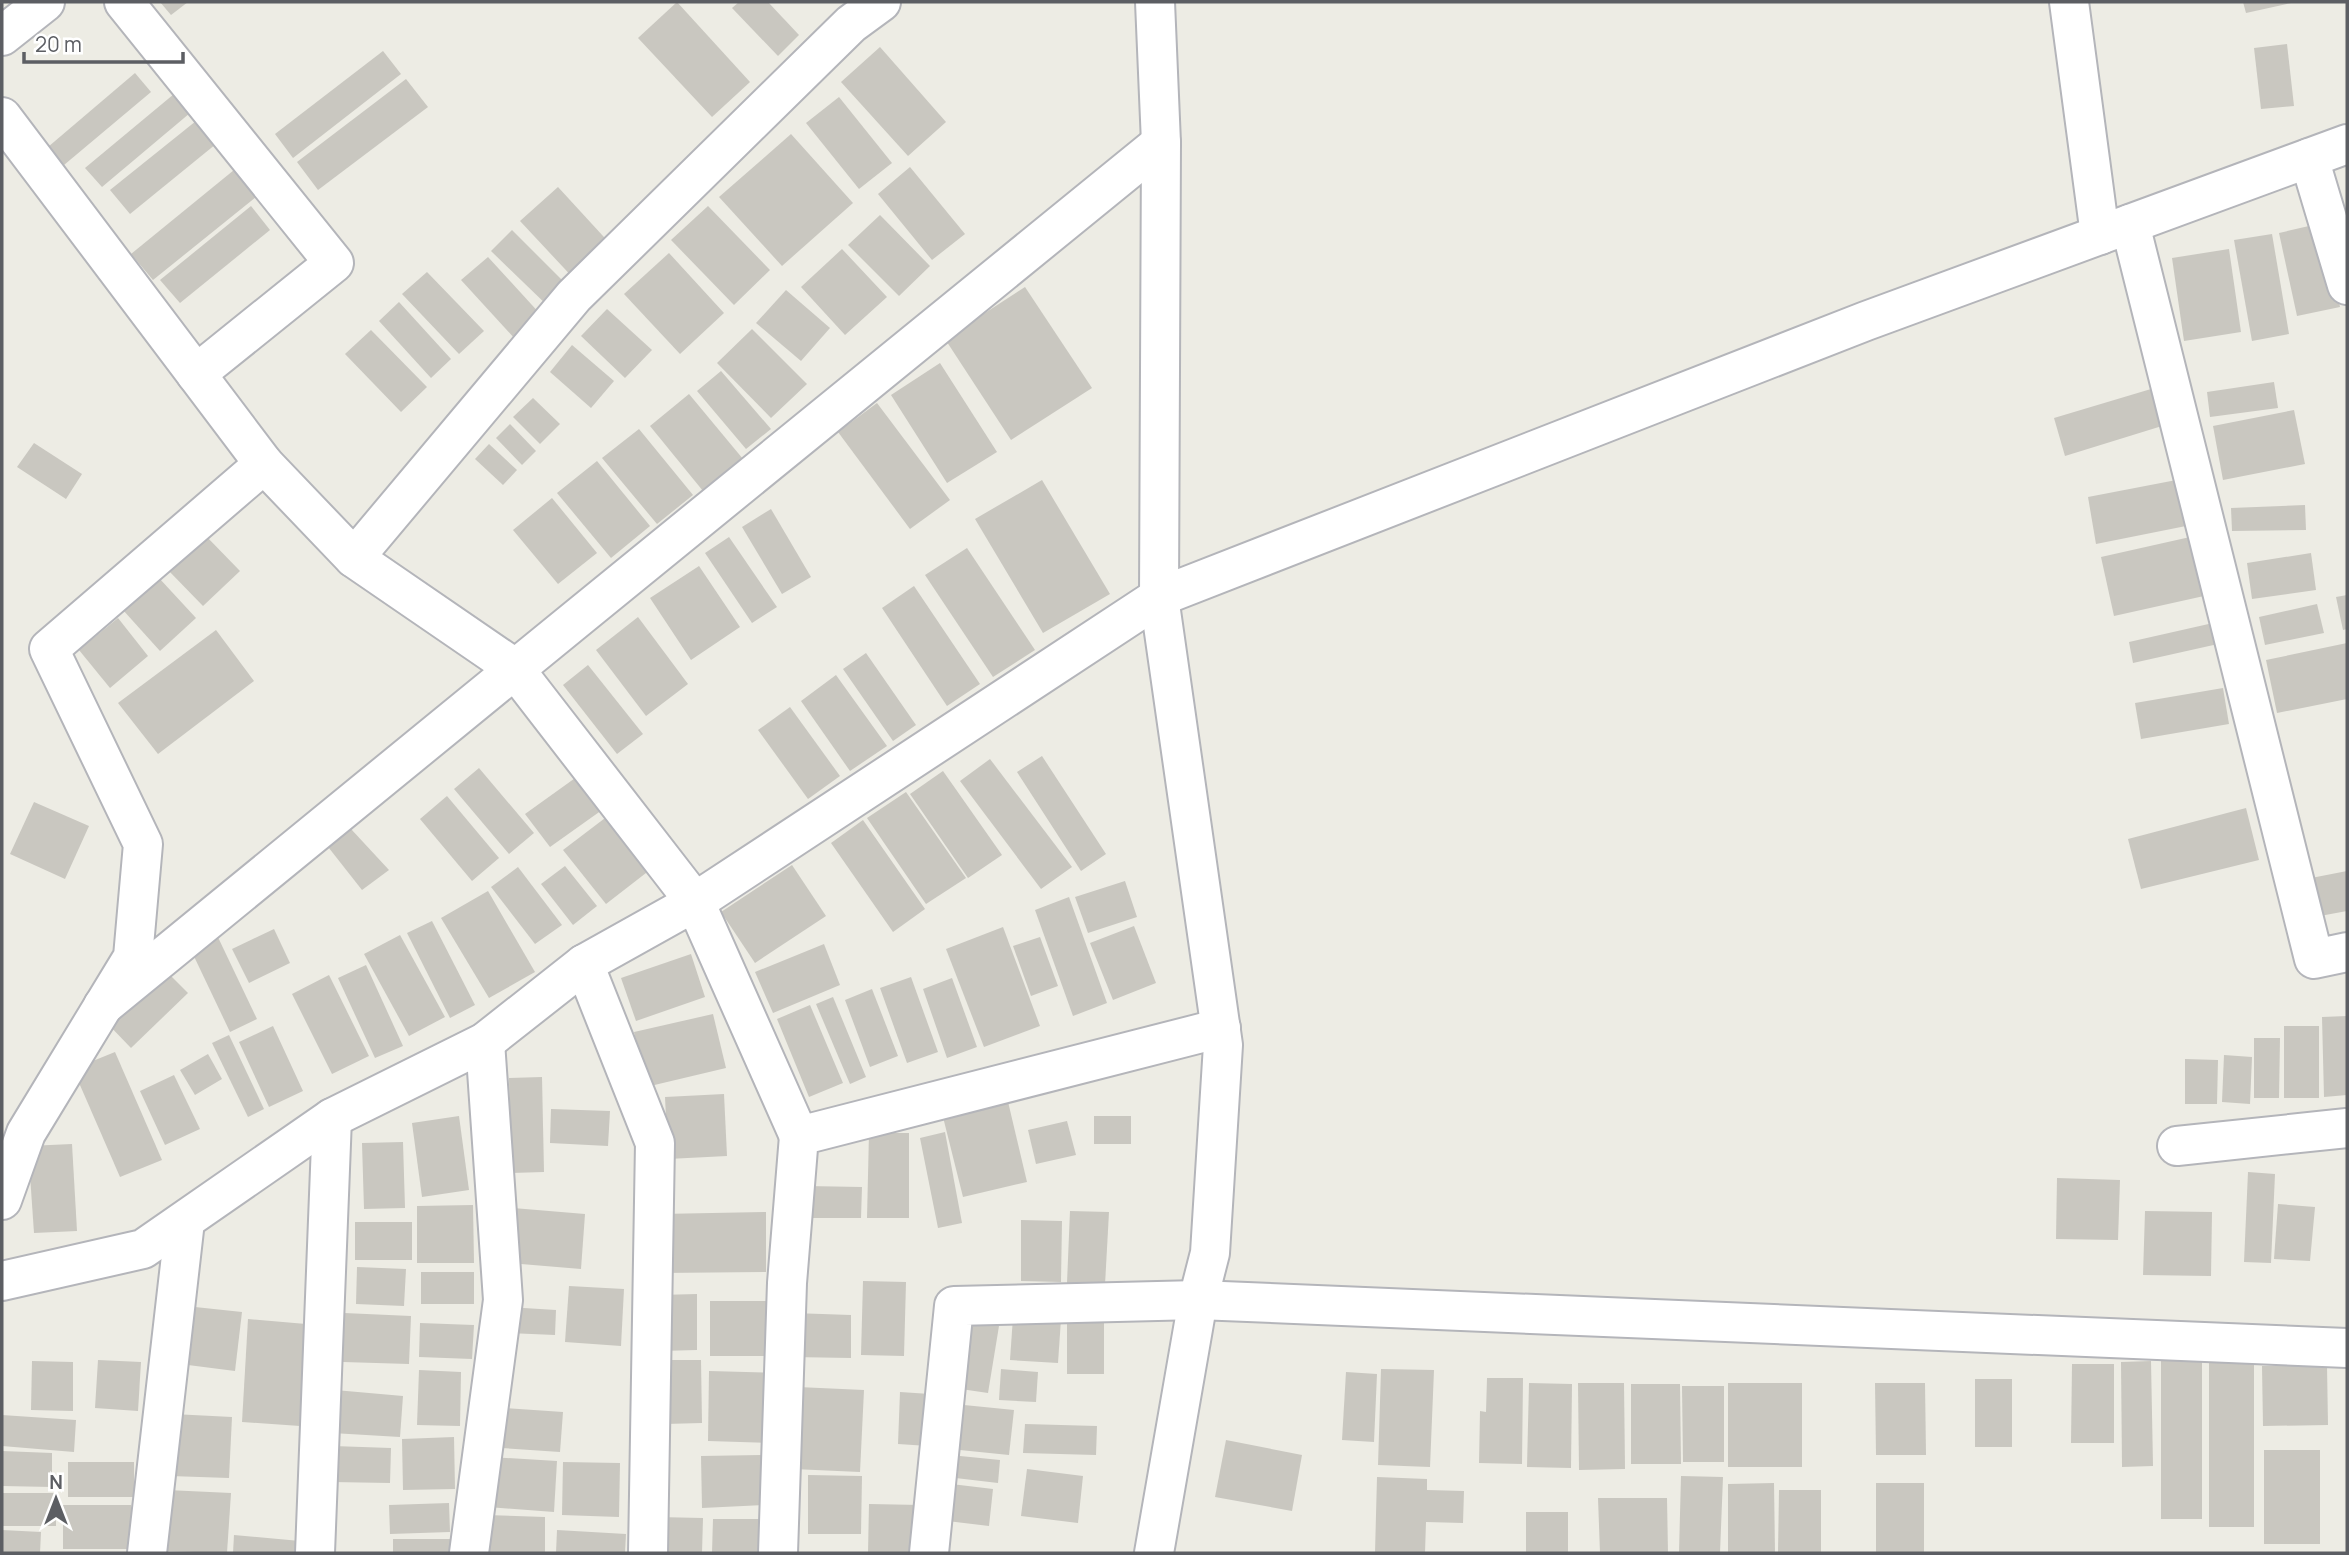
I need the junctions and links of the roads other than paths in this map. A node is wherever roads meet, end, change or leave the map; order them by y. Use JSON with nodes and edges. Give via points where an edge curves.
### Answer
{"nodes":[{"id":1,"x":45,"y":2,"type":"edge"},
{"id":2,"x":124,"y":2,"type":"edge"},
{"id":3,"x":881,"y":2,"type":"edge"},
{"id":4,"x":1155,"y":2,"type":"edge"},
{"id":5,"x":2070,"y":2,"type":"edge"},
{"id":6,"x":2,"y":36,"type":"edge"},
{"id":7,"x":2,"y":117,"type":"edge"},
{"id":8,"x":1161,"y":143,"type":"junction"},
{"id":9,"x":2347,"y":145,"type":"edge"},
{"id":10,"x":2309,"y":158,"type":"junction"},
{"id":11,"x":2115,"y":230,"type":"junction"},
{"id":12,"x":2347,"y":285,"type":"edge"},
{"id":13,"x":196,"y":374,"type":"junction"},
{"id":14,"x":264,"y":464,"type":"junction"},
{"id":15,"x":354,"y":558,"type":"junction"},
{"id":16,"x":1159,"y":597,"type":"junction"},
{"id":17,"x":513,"y":667,"type":"junction"},
{"id":18,"x":695,"y":902,"type":"junction"},
{"id":19,"x":2347,"y":952,"type":"edge"},
{"id":20,"x":584,"y":964,"type":"junction"},
{"id":21,"x":103,"y":1006,"type":"junction"},
{"id":22,"x":1221,"y":1028,"type":"junction"},
{"id":23,"x":485,"y":1042,"type":"junction"},
{"id":24,"x":332,"y":1118,"type":"junction"},
{"id":25,"x":2347,"y":1128,"type":"edge"},
{"id":26,"x":799,"y":1136,"type":"junction"},
{"id":27,"x":2177,"y":1146,"type":"dead end"},
{"id":28,"x":2,"y":1200,"type":"edge"},
{"id":29,"x":185,"y":1221,"type":"junction"},
{"id":30,"x":2,"y":1281,"type":"edge"},
{"id":31,"x":1198,"y":1300,"type":"junction"},
{"id":32,"x":2347,"y":1348,"type":"edge"},
{"id":33,"x":147,"y":1553,"type":"edge"},
{"id":34,"x":316,"y":1553,"type":"edge"},
{"id":35,"x":469,"y":1553,"type":"edge"},
{"id":36,"x":648,"y":1553,"type":"edge"},
{"id":37,"x":778,"y":1553,"type":"edge"},
{"id":38,"x":929,"y":1553,"type":"edge"},
{"id":39,"x":1154,"y":1553,"type":"edge"}],
"edges":[{"from":1,"to":6,"type":"street"},
{"from":2,"to":13,"type":"street","via":[[334,263]]},
{"from":3,"to":15,"type":"street","via":[[851,24],[574,296]]},
{"from":4,"to":8,"type":"street"},
{"from":5,"to":11,"type":"street"},
{"from":7,"to":13,"type":"street"},
{"from":8,"to":16,"type":"street"},
{"from":8,"to":17,"type":"street","via":[[776,459]]},
{"from":9,"to":10,"type":"street"},
{"from":10,"to":11,"type":"street"},
{"from":10,"to":12,"type":"street"},
{"from":11,"to":16,"type":"street","via":[[1866,321]]},
{"from":11,"to":19,"type":"street","via":[[2314,959]]},
{"from":13,"to":14,"type":"street"},
{"from":14,"to":15,"type":"street"},
{"from":14,"to":21,"type":"street","via":[[49,649],[143,844],[133,957]]},
{"from":15,"to":17,"type":"street"},
{"from":16,"to":18,"type":"street"},
{"from":16,"to":22,"type":"street"},
{"from":17,"to":18,"type":"street"},
{"from":17,"to":21,"type":"street"},
{"from":18,"to":20,"type":"street"},
{"from":18,"to":26,"type":"street"},
{"from":20,"to":23,"type":"street"},
{"from":20,"to":36,"type":"street","via":[[654,1143]]},
{"from":21,"to":28,"type":"street","via":[[26,1133]]},
{"from":22,"to":26,"type":"street"},
{"from":22,"to":31,"type":"street","via":[[1210,1253]]},
{"from":23,"to":24,"type":"street"},
{"from":23,"to":35,"type":"street","via":[[503,1300]]},
{"from":24,"to":29,"type":"street"},
{"from":24,"to":34,"type":"street"},
{"from":25,"to":27,"type":"street"},
{"from":26,"to":37,"type":"street","via":[[788,1283]]},
{"from":29,"to":30,"type":"street","via":[[143,1249]]},
{"from":29,"to":33,"type":"street"},
{"from":31,"to":32,"type":"street"},
{"from":31,"to":38,"type":"street","via":[[954,1306]]},
{"from":31,"to":39,"type":"street"}]}
